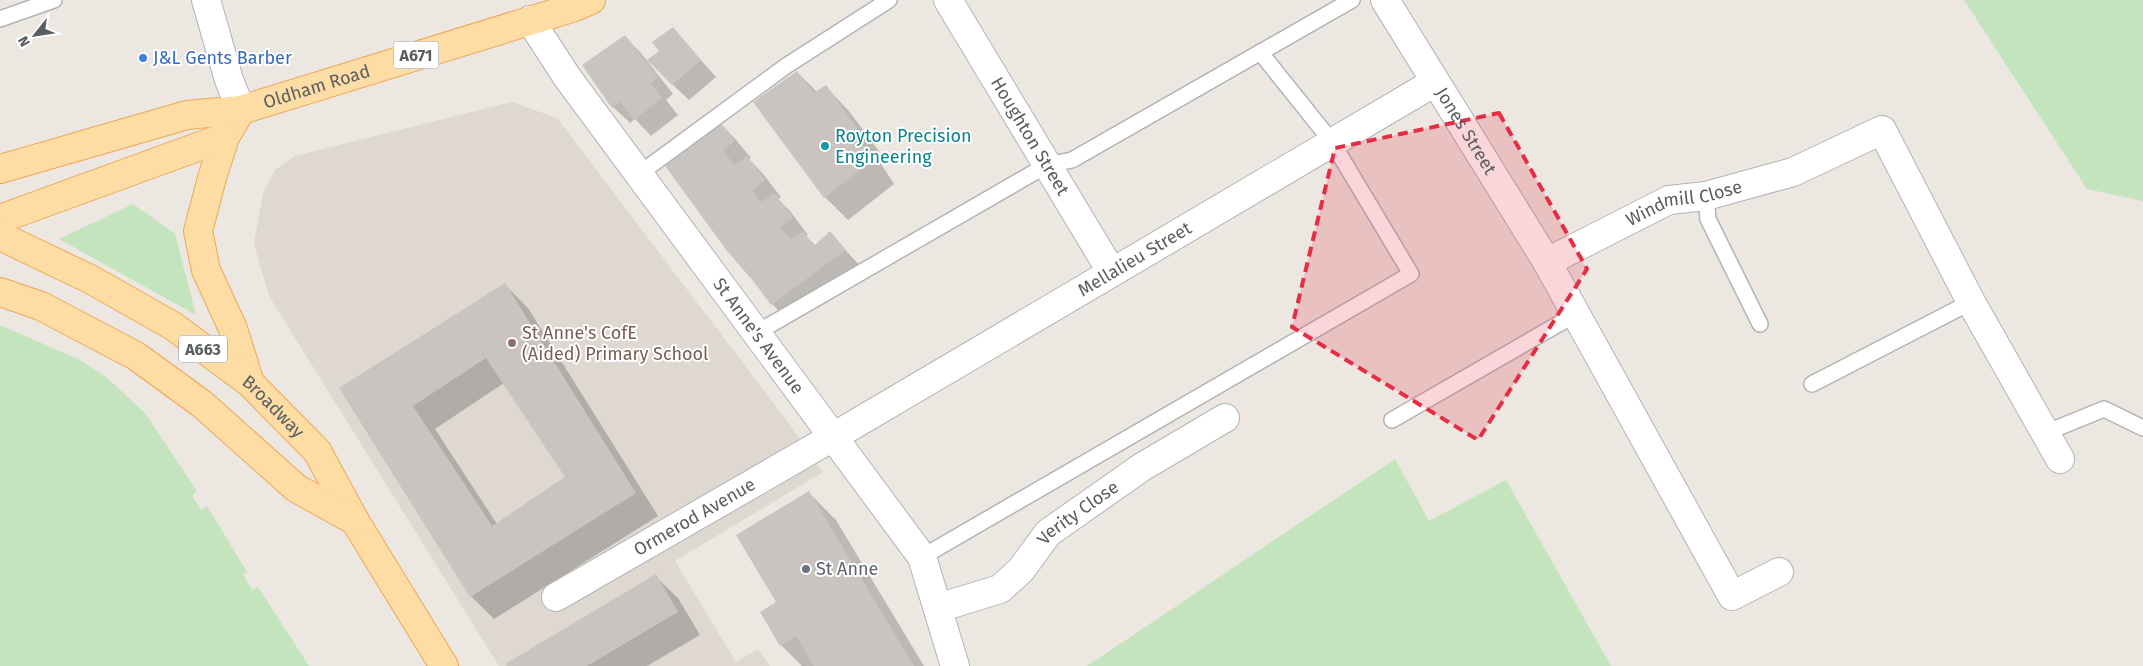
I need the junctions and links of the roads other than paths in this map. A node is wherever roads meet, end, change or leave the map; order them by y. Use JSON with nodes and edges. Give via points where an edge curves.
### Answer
{"nodes":[{"id":1,"x":54,"y":0,"type":"edge"},
{"id":2,"x":206,"y":0,"type":"edge"},
{"id":3,"x":889,"y":0,"type":"edge"},
{"id":4,"x":948,"y":0,"type":"edge"},
{"id":5,"x":1352,"y":0,"type":"edge"},
{"id":6,"x":1385,"y":0,"type":"edge"},
{"id":7,"x":580,"y":2,"type":"edge"},
{"id":8,"x":0,"y":19,"type":"edge"},
{"id":9,"x":530,"y":20,"type":"junction"},
{"id":10,"x":1260,"y":52,"type":"junction"},
{"id":11,"x":1435,"y":82,"type":"junction"},
{"id":12,"x":241,"y":110,"type":"junction"},
{"id":13,"x":225,"y":137,"type":"junction"},
{"id":14,"x":1332,"y":142,"type":"junction"},
{"id":15,"x":1047,"y":165,"type":"junction"},
{"id":16,"x":0,"y":169,"type":"edge"},
{"id":17,"x":639,"y":174,"type":"junction"},
{"id":18,"x":1706,"y":196,"type":"junction"},
{"id":19,"x":0,"y":218,"type":"edge"},
{"id":20,"x":0,"y":236,"type":"edge"},
{"id":21,"x":1547,"y":262,"type":"junction"},
{"id":22,"x":1112,"y":271,"type":"junction"},
{"id":23,"x":0,"y":292,"type":"edge"},
{"id":24,"x":1971,"y":302,"type":"junction"},
{"id":25,"x":1576,"y":314,"type":"junction"},
{"id":26,"x":1760,"y":324,"type":"dead end"},
{"id":27,"x":756,"y":333,"type":"junction"},
{"id":28,"x":250,"y":384,"type":"junction"},
{"id":29,"x":1812,"y":384,"type":"dead end"},
{"id":30,"x":1225,"y":418,"type":"dead end"},
{"id":31,"x":1392,"y":420,"type":"dead end"},
{"id":32,"x":2143,"y":428,"type":"edge"},
{"id":33,"x":2045,"y":433,"type":"junction"},
{"id":34,"x":833,"y":437,"type":"junction"},
{"id":35,"x":2060,"y":459,"type":"dead end"},
{"id":36,"x":355,"y":521,"type":"junction"},
{"id":37,"x":922,"y":557,"type":"junction"},
{"id":38,"x":1779,"y":572,"type":"dead end"},
{"id":39,"x":556,"y":597,"type":"dead end"},
{"id":40,"x":938,"y":608,"type":"junction"},
{"id":41,"x":444,"y":666,"type":"edge"},
{"id":42,"x":955,"y":666,"type":"edge"}],
"edges":[{"from":1,"to":8,"type":"lane"},
{"from":2,"to":12,"type":"street"},
{"from":3,"to":17,"type":"lane","via":[[786,66]]},
{"from":4,"to":15,"type":"street","name":"Houghton Street"},
{"from":5,"to":10,"type":"lane"},
{"from":6,"to":11,"type":"street","name":"Jones Street"},
{"from":7,"to":9,"type":"main road","name":"Oldham Road","number":"A671"},
{"from":9,"to":12,"type":"main road","name":"Oldham Road","number":"A671"},
{"from":9,"to":17,"type":"street","name":"St Anne's Avenue","via":[[567,77]]},
{"from":10,"to":14,"type":"lane"},
{"from":10,"to":15,"type":"lane","via":[[1072,160]]},
{"from":11,"to":14,"type":"street","name":"Mellalieu Street"},
{"from":11,"to":21,"type":"street","name":"Jones Street"},
{"from":12,"to":13,"type":"main road","name":"Oldham Road"},
{"from":12,"to":16,"type":"main road","name":"Oldham Road","number":"A671","via":[[187,115]]},
{"from":13,"to":19,"type":"main road"},
{"from":13,"to":28,"type":"main road","name":"Oldham Road","via":[[198,231],[206,270],[233,329]]},
{"from":14,"to":22,"type":"street","name":"Mellalieu Street"},
{"from":14,"to":37,"type":"lane","via":[[1411,274]]},
{"from":15,"to":22,"type":"street","name":"Houghton Street"},
{"from":15,"to":27,"type":"lane"},
{"from":17,"to":27,"type":"street","name":"St Anne's Avenue"},
{"from":18,"to":21,"type":"street","name":"Windmill Close","via":[[1669,200]]},
{"from":18,"to":24,"type":"street","name":"Windmill Close","via":[[1794,172],[1882,130]]},
{"from":18,"to":26,"type":"lane","via":[[1708,219]]},
{"from":20,"to":28,"type":"main road","name":"Broadway","number":"A663","via":[[90,280],[173,326]]},
{"from":21,"to":25,"type":"street"},
{"from":22,"to":34,"type":"street","name":"Mellalieu Street"},
{"from":23,"to":36,"type":"main road","name":"Broadway","number":"A663","via":[[41,306],[136,356],[202,404],[296,488]]},
{"from":24,"to":29,"type":"lane"},
{"from":24,"to":33,"type":"street","name":"Windmill Close"},
{"from":25,"to":31,"type":"lane"},
{"from":25,"to":38,"type":"street","via":[[1732,596]]},
{"from":27,"to":34,"type":"street","name":"St Anne's Avenue"},
{"from":28,"to":36,"type":"main road","name":"Broadway","number":"A663","via":[[317,451]]},
{"from":30,"to":40,"type":"street","name":"Verity Close","via":[[1142,467],[1048,533],[1021,570],[1000,589]]},
{"from":32,"to":33,"type":"lane","via":[[2104,409]]},
{"from":33,"to":35,"type":"street","name":"Windmill Close"},
{"from":34,"to":37,"type":"street","name":"St Anne's Avenue"},
{"from":34,"to":39,"type":"street","name":"Ormerod Avenue"},
{"from":36,"to":41,"type":"main road","name":"Broadway","number":"A663"},
{"from":37,"to":40,"type":"street","name":"St Anne's Avenue"},
{"from":40,"to":42,"type":"street","name":"St Anne's Avenue"}]}
